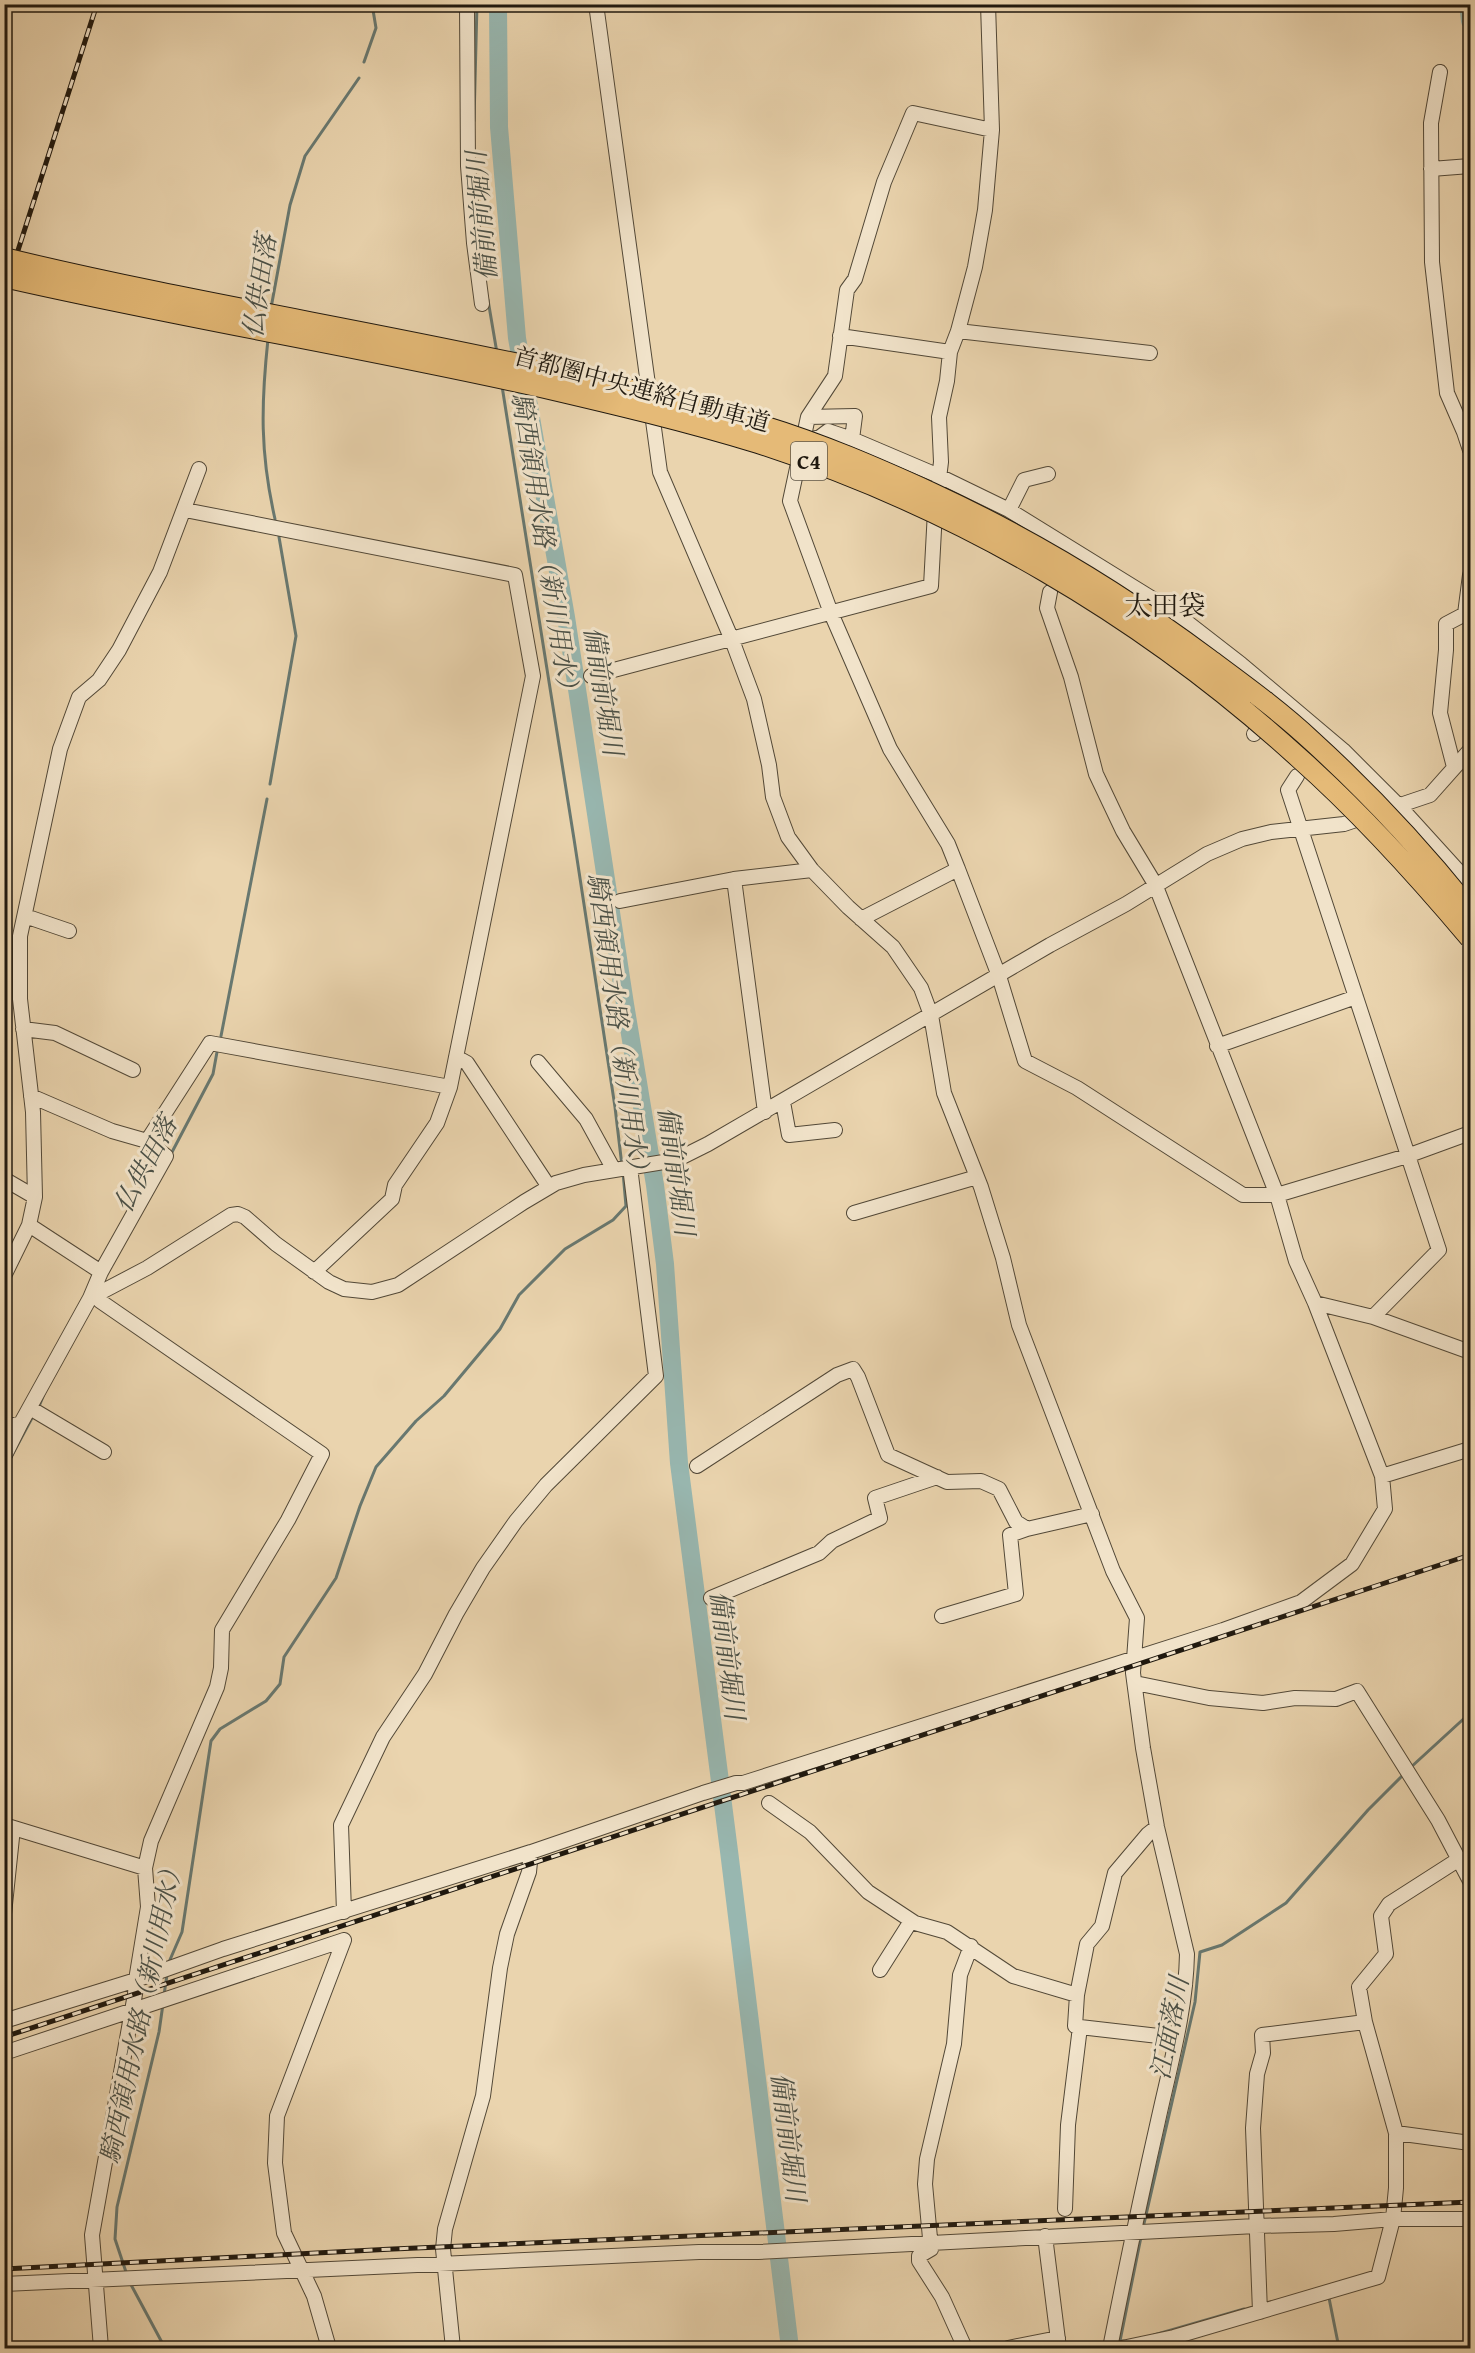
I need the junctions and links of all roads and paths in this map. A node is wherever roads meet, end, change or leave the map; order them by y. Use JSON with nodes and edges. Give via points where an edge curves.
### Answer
{"nodes":[{"id":1,"x":467,"y":4,"type":"edge"},
{"id":2,"x":597,"y":4,"type":"edge"},
{"id":3,"x":988,"y":4,"type":"edge"},
{"id":4,"x":1440,"y":72,"type":"dead end"},
{"id":5,"x":992,"y":130,"type":"junction"},
{"id":6,"x":1470,"y":166,"type":"edge"},
{"id":7,"x":1431,"y":169,"type":"junction"},
{"id":8,"x":4,"y":258,"type":"edge"},
{"id":9,"x":4,"y":277,"type":"edge"},
{"id":10,"x":482,"y":304,"type":"dead end"},
{"id":11,"x":958,"y":331,"type":"junction"},
{"id":12,"x":840,"y":336,"type":"junction"},
{"id":13,"x":950,"y":352,"type":"junction"},
{"id":14,"x":1150,"y":353,"type":"dead end"},
{"id":15,"x":808,"y":417,"type":"junction"},
{"id":16,"x":1467,"y":431,"type":"edge"},
{"id":17,"x":852,"y":439,"type":"junction"},
{"id":18,"x":803,"y":442,"type":"junction"},
{"id":19,"x":1470,"y":450,"type":"edge"},
{"id":20,"x":199,"y":470,"type":"dead end"},
{"id":21,"x":1048,"y":474,"type":"dead end"},
{"id":22,"x":939,"y":476,"type":"junction"},
{"id":23,"x":185,"y":510,"type":"junction"},
{"id":24,"x":1012,"y":512,"type":"junction"},
{"id":25,"x":1470,"y":575,"type":"edge"},
{"id":26,"x":1028,"y":578,"type":"dead end"},
{"id":27,"x":1050,"y":592,"type":"dead end"},
{"id":28,"x":831,"y":613,"type":"junction"},
{"id":29,"x":1468,"y":616,"type":"edge"},
{"id":30,"x":732,"y":640,"type":"junction"},
{"id":31,"x":591,"y":676,"type":"dead end"},
{"id":32,"x":1283,"y":698,"type":"junction"},
{"id":33,"x":1254,"y":734,"type":"dead end"},
{"id":34,"x":1470,"y":750,"type":"edge"},
{"id":35,"x":1454,"y":767,"type":"junction"},
{"id":36,"x":1297,"y":776,"type":"dead end"},
{"id":37,"x":1400,"y":807,"type":"junction"},
{"id":38,"x":1302,"y":828,"type":"junction"},
{"id":39,"x":958,"y":869,"type":"junction"},
{"id":40,"x":812,"y":870,"type":"junction"},
{"id":41,"x":734,"y":879,"type":"junction"},
{"id":42,"x":1155,"y":884,"type":"junction"},
{"id":43,"x":1470,"y":884,"type":"edge"},
{"id":44,"x":621,"y":901,"type":"dead end"},
{"id":45,"x":1470,"y":910,"type":"edge"},
{"id":46,"x":25,"y":916,"type":"junction"},
{"id":47,"x":861,"y":919,"type":"junction"},
{"id":48,"x":69,"y":932,"type":"dead end"},
{"id":49,"x":1470,"y":938,"type":"edge"},
{"id":50,"x":999,"y":976,"type":"junction"},
{"id":51,"x":1356,"y":998,"type":"junction"},
{"id":52,"x":931,"y":1015,"type":"junction"},
{"id":53,"x":23,"y":1029,"type":"junction"},
{"id":54,"x":1217,"y":1046,"type":"junction"},
{"id":55,"x":456,"y":1057,"type":"junction"},
{"id":56,"x":538,"y":1062,"type":"dead end"},
{"id":57,"x":133,"y":1070,"type":"dead end"},
{"id":58,"x":450,"y":1088,"type":"junction"},
{"id":59,"x":31,"y":1096,"type":"junction"},
{"id":60,"x":783,"y":1101,"type":"junction"},
{"id":61,"x":765,"y":1112,"type":"junction"},
{"id":62,"x":835,"y":1130,"type":"dead end"},
{"id":63,"x":1470,"y":1133,"type":"edge"},
{"id":64,"x":147,"y":1141,"type":"junction"},
{"id":65,"x":1407,"y":1156,"type":"junction"},
{"id":66,"x":630,"y":1167,"type":"junction"},
{"id":67,"x":614,"y":1170,"type":"junction"},
{"id":68,"x":977,"y":1176,"type":"junction"},
{"id":69,"x":4,"y":1179,"type":"edge"},
{"id":70,"x":549,"y":1187,"type":"junction"},
{"id":71,"x":1277,"y":1195,"type":"junction"},
{"id":72,"x":35,"y":1197,"type":"junction"},
{"id":73,"x":854,"y":1213,"type":"dead end"},
{"id":74,"x":29,"y":1225,"type":"junction"},
{"id":75,"x":101,"y":1272,"type":"junction"},
{"id":76,"x":314,"y":1272,"type":"junction"},
{"id":77,"x":4,"y":1276,"type":"edge"},
{"id":78,"x":93,"y":1297,"type":"junction"},
{"id":79,"x":1315,"y":1303,"type":"junction"},
{"id":80,"x":1373,"y":1317,"type":"junction"},
{"id":81,"x":1470,"y":1352,"type":"edge"},
{"id":82,"x":30,"y":1408,"type":"junction"},
{"id":83,"x":21,"y":1423,"type":"junction"},
{"id":84,"x":4,"y":1428,"type":"edge"},
{"id":85,"x":1470,"y":1449,"type":"edge"},
{"id":86,"x":104,"y":1452,"type":"dead end"},
{"id":87,"x":4,"y":1456,"type":"edge"},
{"id":88,"x":697,"y":1466,"type":"dead end"},
{"id":89,"x":1382,"y":1476,"type":"junction"},
{"id":90,"x":937,"y":1477,"type":"junction"},
{"id":91,"x":1092,"y":1515,"type":"junction"},
{"id":92,"x":1026,"y":1529,"type":"junction"},
{"id":93,"x":711,"y":1598,"type":"dead end"},
{"id":94,"x":942,"y":1617,"type":"dead end"},
{"id":95,"x":1134,"y":1657,"type":"junction"},
{"id":96,"x":1135,"y":1683,"type":"junction"},
{"id":97,"x":770,"y":1803,"type":"dead end"},
{"id":98,"x":9,"y":1827,"type":"edge"},
{"id":99,"x":1157,"y":1827,"type":"junction"},
{"id":100,"x":531,"y":1852,"type":"junction"},
{"id":101,"x":1466,"y":1860,"type":"edge"},
{"id":102,"x":144,"y":1868,"type":"junction"},
{"id":103,"x":1470,"y":1881,"type":"edge"},
{"id":104,"x":344,"y":1912,"type":"junction"},
{"id":105,"x":4,"y":1914,"type":"edge"},
{"id":106,"x":911,"y":1921,"type":"junction"},
{"id":107,"x":971,"y":1946,"type":"junction"},
{"id":108,"x":880,"y":1970,"type":"dead end"},
{"id":109,"x":136,"y":1980,"type":"junction"},
{"id":110,"x":1077,"y":1995,"type":"junction"},
{"id":111,"x":132,"y":2012,"type":"junction"},
{"id":112,"x":4,"y":2021,"type":"edge"},
{"id":113,"x":1365,"y":2022,"type":"junction"},
{"id":114,"x":1080,"y":2027,"type":"junction"},
{"id":115,"x":1176,"y":2038,"type":"junction"},
{"id":116,"x":4,"y":2053,"type":"edge"},
{"id":117,"x":1396,"y":2133,"type":"junction"},
{"id":118,"x":1470,"y":2143,"type":"edge"},
{"id":119,"x":1065,"y":2208,"type":"dead end"},
{"id":120,"x":1470,"y":2219,"type":"edge"},
{"id":121,"x":1393,"y":2220,"type":"junction"},
{"id":122,"x":1256,"y":2226,"type":"junction"},
{"id":123,"x":1133,"y":2232,"type":"junction"},
{"id":124,"x":1045,"y":2236,"type":"junction"},
{"id":125,"x":931,"y":2243,"type":"junction"},
{"id":126,"x":445,"y":2264,"type":"junction"},
{"id":127,"x":302,"y":2270,"type":"junction"},
{"id":128,"x":95,"y":2280,"type":"junction"},
{"id":129,"x":4,"y":2284,"type":"edge"},
{"id":130,"x":1260,"y":2312,"type":"junction"},
{"id":131,"x":1058,"y":2343,"type":"edge"},
{"id":132,"x":1176,"y":2343,"type":"edge"},
{"id":133,"x":1115,"y":2348,"type":"edge"},
{"id":134,"x":101,"y":2349,"type":"edge"},
{"id":135,"x":329,"y":2349,"type":"edge"},
{"id":136,"x":453,"y":2349,"type":"edge"},
{"id":137,"x":965,"y":2349,"type":"edge"},
{"id":138,"x":1008,"y":2349,"type":"edge"}],
"edges":[{"from":1,"to":10,"type":"street","via":[[468,175]]},
{"from":2,"to":30,"type":"street","via":[[660,472]]},
{"from":3,"to":5,"type":"street"},
{"from":4,"to":7,"type":"street","via":[[1431,123]]},
{"from":5,"to":11,"type":"street","via":[[985,210]]},
{"from":5,"to":12,"type":"street","via":[[913,113],[884,182],[855,279],[847,290]]},
{"from":6,"to":7,"type":"street"},
{"from":7,"to":16,"type":"street","via":[[1432,262],[1447,393]]},
{"from":8,"to":45,"type":"highway","name":"首都圏中央連絡自動車道","number":"C4","bridge":true,"via":[[629,389],[766,427],[884,471],[1012,532],[1084,573],[1241,682],[1369,795]]},
{"from":9,"to":49,"type":"highway","name":"首都圏中央連絡自動車道","number":"C4","bridge":true,"via":[[414,359],[632,408],[760,444],[887,493],[1000,547],[1074,589],[1227,697],[1354,809]]},
{"from":11,"to":13,"type":"street"},
{"from":11,"to":14,"type":"street"},
{"from":12,"to":13,"type":"street"},
{"from":12,"to":15,"type":"street","via":[[835,376]]},
{"from":13,"to":22,"type":"street","via":[[939,417]]},
{"from":15,"to":17,"type":"street","via":[[855,416]]},
{"from":15,"to":18,"type":"street"},
{"from":16,"to":19,"type":"street"},
{"from":17,"to":18,"type":"street","via":[[828,431]]},
{"from":17,"to":22,"type":"street"},
{"from":18,"to":28,"type":"street","via":[[790,501]]},
{"from":20,"to":23,"type":"street"},
{"from":21,"to":24,"type":"street","via":[[1024,480]]},
{"from":22,"to":24,"type":"street"},
{"from":22,"to":28,"type":"street","via":[[931,586]]},
{"from":23,"to":46,"type":"street","via":[[160,572],[119,650],[99,680],[79,697],[60,749]]},
{"from":23,"to":55,"type":"street","via":[[515,575],[533,676]]},
{"from":24,"to":26,"type":"street","via":[[1017,536],[1032,570]]},
{"from":24,"to":32,"type":"street","via":[[1174,612]]},
{"from":25,"to":29,"type":"street"},
{"from":27,"to":42,"type":"street","via":[[1047,608],[1071,676],[1096,774],[1122,831]]},
{"from":28,"to":30,"type":"street"},
{"from":28,"to":39,"type":"street","via":[[891,749],[948,844]]},
{"from":29,"to":35,"type":"street","via":[[1446,624],[1440,713]]},
{"from":30,"to":31,"type":"street"},
{"from":30,"to":40,"type":"street","via":[[754,699],[773,797],[788,837]]},
{"from":32,"to":33,"type":"street"},
{"from":32,"to":37,"type":"street"},
{"from":34,"to":35,"type":"street"},
{"from":35,"to":37,"type":"street","via":[[1430,795]]},
{"from":36,"to":38,"type":"street","via":[[1288,790]]},
{"from":37,"to":38,"type":"street","via":[[1344,824]]},
{"from":37,"to":43,"type":"street"},
{"from":38,"to":42,"type":"street","via":[[1242,839]]},
{"from":38,"to":51,"type":"street"},
{"from":39,"to":47,"type":"street"},
{"from":39,"to":50,"type":"street"},
{"from":40,"to":41,"type":"street"},
{"from":40,"to":47,"type":"street"},
{"from":41,"to":44,"type":"street"},
{"from":41,"to":61,"type":"street"},
{"from":42,"to":50,"type":"street"},
{"from":42,"to":54,"type":"street"},
{"from":46,"to":48,"type":"street"},
{"from":46,"to":53,"type":"street","via":[[20,936]]},
{"from":47,"to":52,"type":"street","via":[[893,946],[921,988]]},
{"from":50,"to":52,"type":"street"},
{"from":50,"to":71,"type":"street","via":[[1025,1061],[1077,1088],[1243,1195]]},
{"from":51,"to":54,"type":"street"},
{"from":51,"to":65,"type":"street"},
{"from":52,"to":60,"type":"street"},
{"from":52,"to":68,"type":"street","via":[[944,1093]]},
{"from":53,"to":57,"type":"street","via":[[55,1033]]},
{"from":53,"to":59,"type":"street"},
{"from":54,"to":71,"type":"street"},
{"from":55,"to":58,"type":"street"},
{"from":55,"to":70,"type":"street","via":[[467,1063]]},
{"from":56,"to":67,"type":"street","via":[[586,1119]]},
{"from":58,"to":64,"type":"street","via":[[210,1043]]},
{"from":58,"to":76,"type":"street","via":[[438,1123],[395,1185],[392,1199]]},
{"from":59,"to":64,"type":"street","via":[[112,1131]]},
{"from":59,"to":72,"type":"street"},
{"from":60,"to":61,"type":"street"},
{"from":60,"to":62,"type":"street","via":[[789,1135]]},
{"from":61,"to":66,"type":"street","via":[[676,1160]]},
{"from":63,"to":65,"type":"street"},
{"from":64,"to":75,"type":"street","via":[[166,1156]]},
{"from":65,"to":71,"type":"street"},
{"from":65,"to":80,"type":"street","via":[[1439,1250]]},
{"from":66,"to":67,"type":"street"},
{"from":66,"to":104,"type":"street","via":[[656,1376],[546,1485],[516,1521],[483,1568],[425,1674],[383,1737],[341,1825]]},
{"from":67,"to":70,"type":"street"},
{"from":68,"to":73,"type":"street"},
{"from":68,"to":91,"type":"street","via":[[1019,1325]]},
{"from":69,"to":72,"type":"street"},
{"from":70,"to":76,"type":"street","via":[[398,1285],[372,1292],[344,1289]]},
{"from":71,"to":79,"type":"street","via":[[1296,1262]]},
{"from":72,"to":74,"type":"street"},
{"from":74,"to":75,"type":"street"},
{"from":74,"to":77,"type":"street"},
{"from":75,"to":78,"type":"street"},
{"from":76,"to":78,"type":"street","via":[[238,1214]]},
{"from":78,"to":82,"type":"street"},
{"from":78,"to":102,"type":"street","via":[[322,1454],[288,1520],[222,1630],[217,1687],[151,1841]]},
{"from":79,"to":80,"type":"street"},
{"from":79,"to":89,"type":"street"},
{"from":80,"to":81,"type":"street"},
{"from":82,"to":83,"type":"street"},
{"from":82,"to":86,"type":"street"},
{"from":83,"to":84,"type":"street"},
{"from":83,"to":87,"type":"street"},
{"from":85,"to":89,"type":"street"},
{"from":88,"to":90,"type":"street","via":[[837,1375],[853,1369],[888,1455]]},
{"from":89,"to":95,"type":"street","via":[[1386,1509],[1352,1564],[1301,1602]]},
{"from":90,"to":92,"type":"street","via":[[947,1482],[981,1481],[999,1489],[1016,1522]]},
{"from":90,"to":93,"type":"street","via":[[875,1498],[879,1518],[832,1541],[819,1553]]},
{"from":91,"to":92,"type":"street"},
{"from":91,"to":95,"type":"street","via":[[1113,1571],[1137,1618]]},
{"from":92,"to":94,"type":"street","via":[[1010,1535],[1016,1594]]},
{"from":95,"to":96,"type":"street"},
{"from":95,"to":100,"type":"street","via":[[706,1792]]},
{"from":96,"to":99,"type":"street"},
{"from":96,"to":101,"type":"street","via":[[1209,1698],[1263,1703],[1295,1698],[1336,1699],[1357,1691]]},
{"from":97,"to":106,"type":"street","via":[[810,1832],[868,1892]]},
{"from":98,"to":102,"type":"street"},
{"from":98,"to":105,"type":"street"},
{"from":99,"to":110,"type":"street","via":[[1115,1873],[1102,1926],[1088,1944]]},
{"from":99,"to":115,"type":"street","via":[[1187,1954]]},
{"from":100,"to":104,"type":"street"},
{"from":100,"to":126,"type":"street","via":[[529,1872],[507,1934],[500,1968],[483,2096],[445,2229]]},
{"from":101,"to":103,"type":"street"},
{"from":101,"to":113,"type":"street","via":[[1453,1863],[1384,1911],[1386,1954],[1359,1987]]},
{"from":102,"to":109,"type":"street","via":[[148,1907]]},
{"from":104,"to":109,"type":"street"},
{"from":106,"to":107,"type":"street","via":[[947,1932]]},
{"from":106,"to":108,"type":"street"},
{"from":107,"to":110,"type":"street","via":[[1013,1976]]},
{"from":107,"to":125,"type":"street","via":[[960,1976],[954,2044],[927,2159],[925,2184]]},
{"from":109,"to":111,"type":"street"},
{"from":109,"to":112,"type":"street"},
{"from":110,"to":114,"type":"street","via":[[1075,2026]]},
{"from":111,"to":116,"type":"street"},
{"from":111,"to":127,"type":"street","via":[[344,1940],[277,2116],[275,2163],[284,2234]]},
{"from":111,"to":128,"type":"street","via":[[92,2235]]},
{"from":113,"to":117,"type":"street"},
{"from":113,"to":122,"type":"street","via":[[1262,2034],[1253,2128]]},
{"from":114,"to":115,"type":"street"},
{"from":114,"to":119,"type":"street","via":[[1068,2125]]},
{"from":115,"to":123,"type":"street"},
{"from":117,"to":118,"type":"street"},
{"from":117,"to":121,"type":"street"},
{"from":120,"to":121,"type":"street"},
{"from":121,"to":122,"type":"street"},
{"from":121,"to":130,"type":"street","via":[[1378,2277]]},
{"from":122,"to":123,"type":"street"},
{"from":122,"to":130,"type":"street"},
{"from":123,"to":124,"type":"street"},
{"from":123,"to":133,"type":"street"},
{"from":124,"to":125,"type":"street"},
{"from":124,"to":131,"type":"street"},
{"from":125,"to":126,"type":"street"},
{"from":125,"to":137,"type":"street","via":[[931,2249],[919,2256],[920,2264],[942,2297]]},
{"from":126,"to":127,"type":"street"},
{"from":126,"to":136,"type":"street"},
{"from":127,"to":128,"type":"street"},
{"from":127,"to":135,"type":"street"},
{"from":128,"to":129,"type":"street"},
{"from":128,"to":134,"type":"street"},
{"from":130,"to":132,"type":"street"},
{"from":131,"to":138,"type":"street"},
{"from":132,"to":133,"type":"street"}]}
